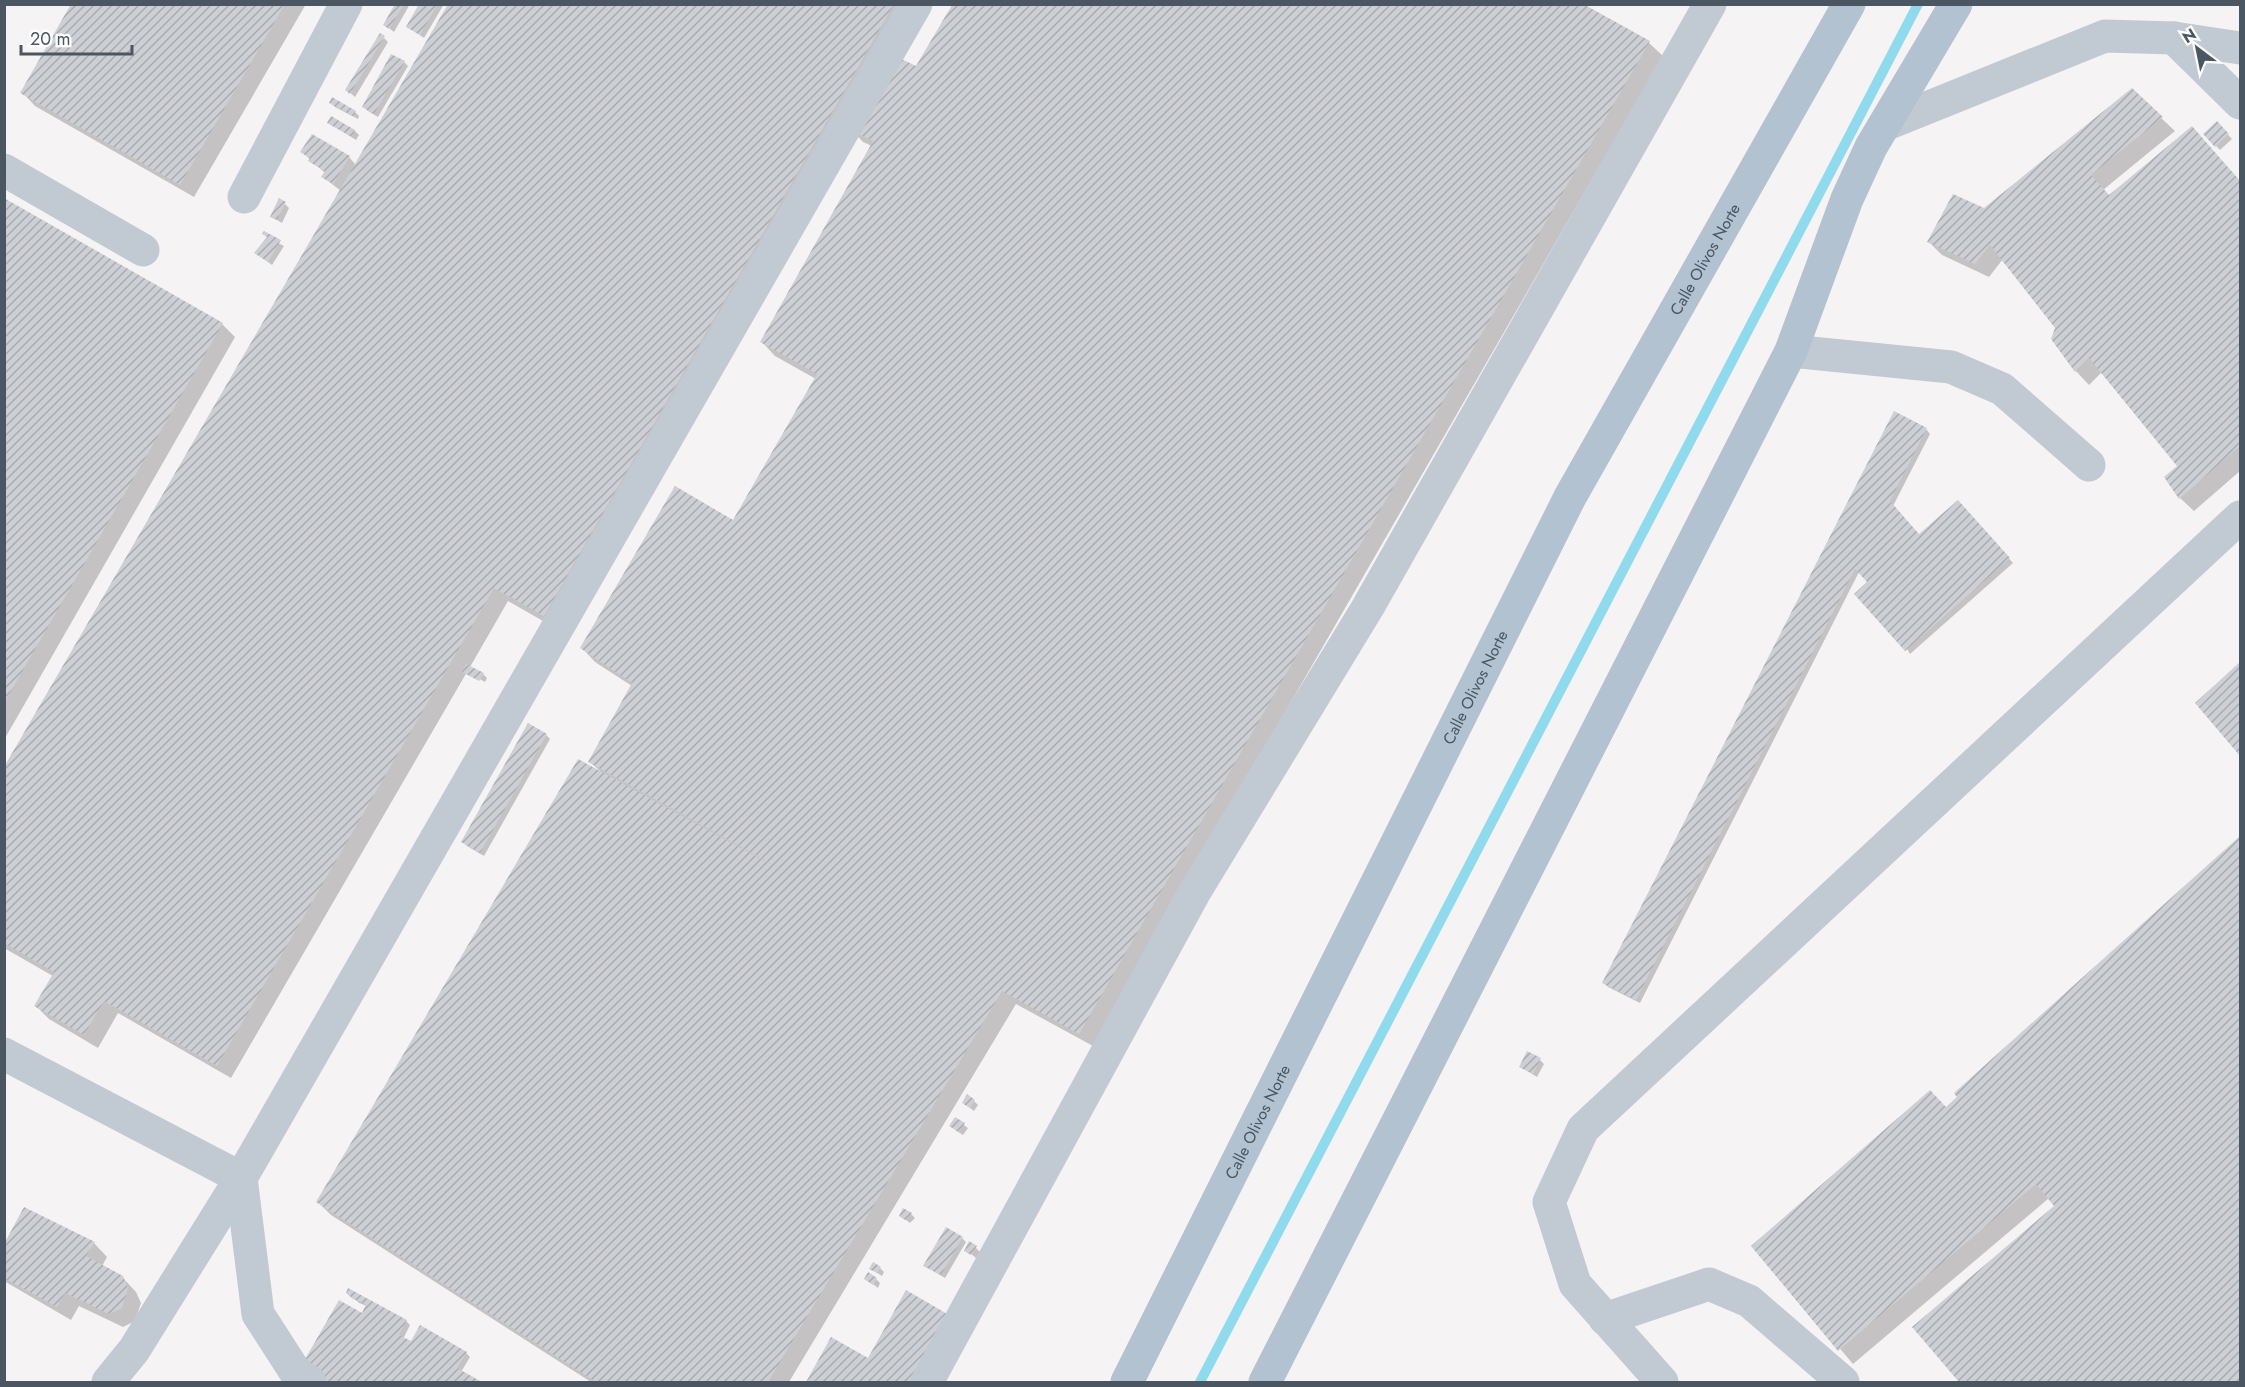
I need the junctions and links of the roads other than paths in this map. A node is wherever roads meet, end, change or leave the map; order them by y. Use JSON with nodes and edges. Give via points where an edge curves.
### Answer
{"nodes":[{"id":1,"x":346,"y":4,"type":"edge"},
{"id":2,"x":916,"y":4,"type":"edge"},
{"id":3,"x":1710,"y":4,"type":"edge"},
{"id":4,"x":1849,"y":4,"type":"edge"},
{"id":5,"x":1956,"y":4,"type":"edge"},
{"id":6,"x":2174,"y":38,"type":"junction"},
{"id":7,"x":2241,"y":48,"type":"edge"},
{"id":8,"x":2241,"y":103,"type":"edge"},
{"id":9,"x":1887,"y":124,"type":"junction"},
{"id":10,"x":4,"y":170,"type":"edge"},
{"id":11,"x":244,"y":197,"type":"dead end"},
{"id":12,"x":143,"y":250,"type":"dead end"},
{"id":13,"x":1791,"y":351,"type":"junction"},
{"id":14,"x":2089,"y":465,"type":"dead end"},
{"id":15,"x":2241,"y":517,"type":"edge"},
{"id":16,"x":4,"y":1054,"type":"edge"},
{"id":17,"x":241,"y":1178,"type":"junction"},
{"id":18,"x":1605,"y":1319,"type":"junction"},
{"id":19,"x":108,"y":1383,"type":"edge"},
{"id":20,"x":310,"y":1383,"type":"edge"},
{"id":21,"x":927,"y":1383,"type":"edge"},
{"id":22,"x":1127,"y":1383,"type":"edge"},
{"id":23,"x":1265,"y":1383,"type":"edge"},
{"id":24,"x":1662,"y":1383,"type":"edge"},
{"id":25,"x":1843,"y":1383,"type":"edge"}],
"edges":[{"from":1,"to":11,"type":"lane"},
{"from":2,"to":17,"type":"lane"},
{"from":3,"to":21,"type":"lane","via":[[1368,607],[1194,893]]},
{"from":4,"to":22,"type":"main road","name":"Calle Olivos Norte","via":[[1570,497]]},
{"from":5,"to":9,"type":"main road"},
{"from":6,"to":7,"type":"lane"},
{"from":6,"to":8,"type":"lane"},
{"from":6,"to":9,"type":"lane","via":[[2105,36]]},
{"from":9,"to":13,"type":"main road","via":[[1871,147],[1847,199]]},
{"from":10,"to":12,"type":"lane"},
{"from":13,"to":14,"type":"lane","via":[[1951,367],[2002,389]]},
{"from":13,"to":23,"type":"main road"},
{"from":15,"to":18,"type":"lane","via":[[1583,1129],[1549,1202],[1575,1284]]},
{"from":16,"to":17,"type":"lane"},
{"from":17,"to":19,"type":"lane","via":[[134,1350]]},
{"from":17,"to":20,"type":"lane","via":[[258,1314],[296,1373]]},
{"from":18,"to":24,"type":"lane"},
{"from":18,"to":25,"type":"lane","via":[[1709,1284],[1749,1301]]}]}
